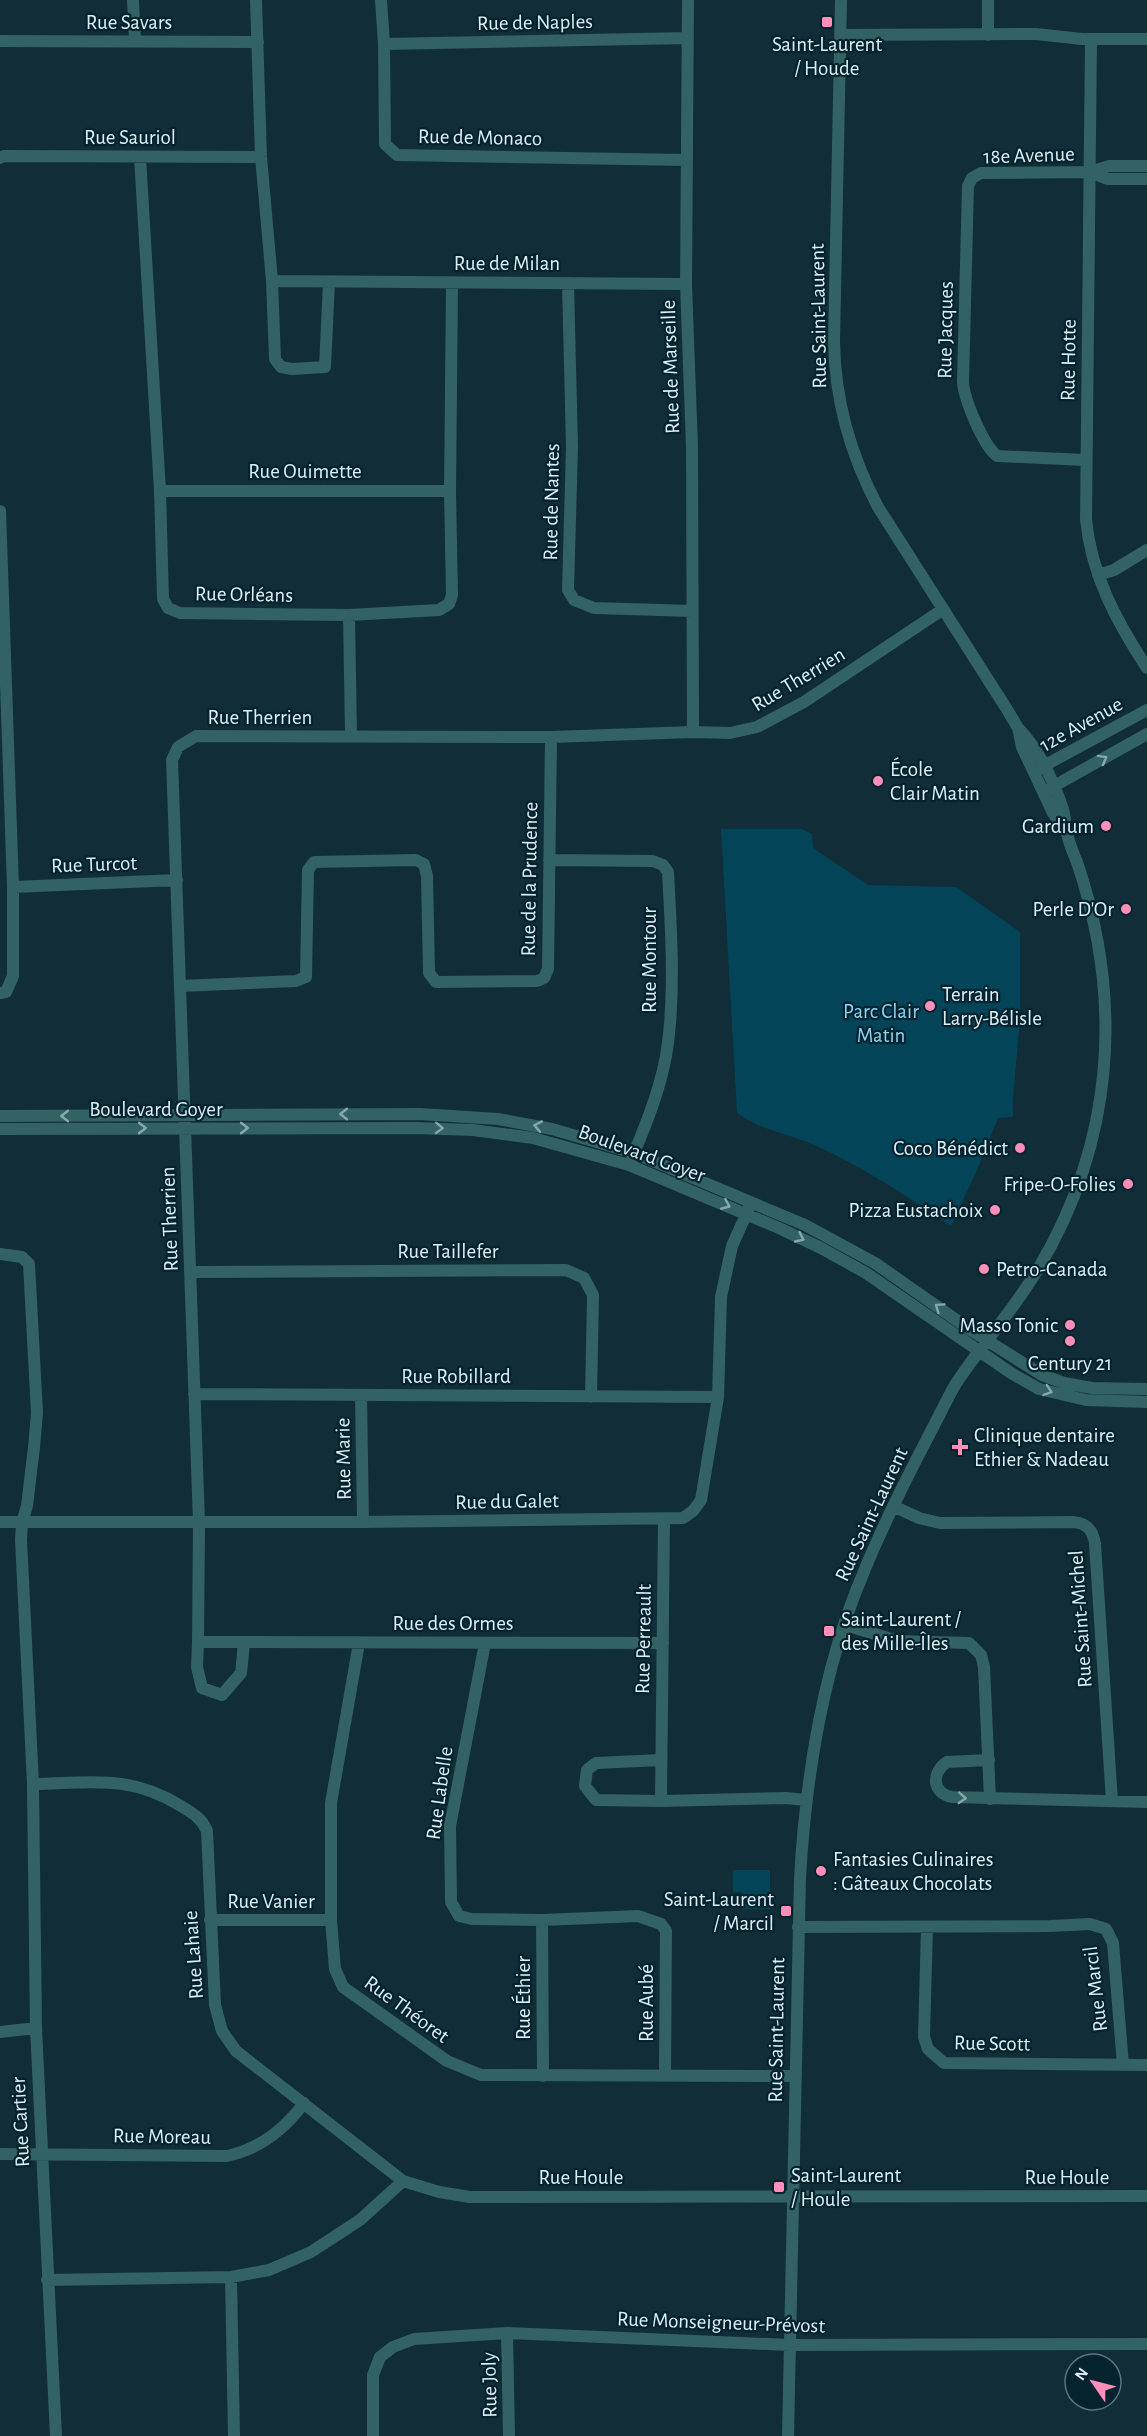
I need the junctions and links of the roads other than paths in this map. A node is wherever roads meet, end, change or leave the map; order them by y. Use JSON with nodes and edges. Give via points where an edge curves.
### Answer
{"nodes":[{"id":1,"x":134,"y":0,"type":"edge"},
{"id":2,"x":256,"y":0,"type":"edge"},
{"id":3,"x":381,"y":0,"type":"edge"},
{"id":4,"x":688,"y":0,"type":"edge"},
{"id":5,"x":841,"y":0,"type":"edge"},
{"id":6,"x":988,"y":0,"type":"edge"},
{"id":7,"x":841,"y":35,"type":"junction"},
{"id":8,"x":988,"y":35,"type":"junction"},
{"id":9,"x":687,"y":38,"type":"junction"},
{"id":10,"x":1091,"y":39,"type":"junction"},
{"id":11,"x":1147,"y":39,"type":"edge"},
{"id":12,"x":0,"y":41,"type":"edge"},
{"id":13,"x":135,"y":41,"type":"junction"},
{"id":14,"x":258,"y":42,"type":"junction"},
{"id":15,"x":384,"y":44,"type":"junction"},
{"id":16,"x":140,"y":157,"type":"junction"},
{"id":17,"x":0,"y":158,"type":"edge"},
{"id":18,"x":261,"y":158,"type":"junction"},
{"id":19,"x":687,"y":160,"type":"junction"},
{"id":20,"x":1147,"y":166,"type":"edge"},
{"id":21,"x":1090,"y":172,"type":"junction"},
{"id":22,"x":1147,"y":179,"type":"edge"},
{"id":23,"x":970,"y":180,"type":"joint"},
{"id":24,"x":272,"y":282,"type":"junction"},
{"id":25,"x":328,"y":282,"type":"junction"},
{"id":26,"x":452,"y":283,"type":"junction"},
{"id":27,"x":568,"y":283,"type":"junction"},
{"id":28,"x":686,"y":284,"type":"junction"},
{"id":29,"x":1085,"y":460,"type":"junction"},
{"id":30,"x":160,"y":490,"type":"junction"},
{"id":31,"x":450,"y":491,"type":"junction"},
{"id":32,"x":0,"y":511,"type":"edge"},
{"id":33,"x":1147,"y":550,"type":"edge"},
{"id":34,"x":1,"y":554,"type":"edge"},
{"id":35,"x":1098,"y":575,"type":"junction"},
{"id":36,"x":942,"y":610,"type":"junction"},
{"id":37,"x":692,"y":611,"type":"junction"},
{"id":38,"x":349,"y":615,"type":"junction"},
{"id":39,"x":1147,"y":668,"type":"edge"},
{"id":40,"x":1147,"y":710,"type":"edge"},
{"id":41,"x":693,"y":732,"type":"junction"},
{"id":42,"x":1147,"y":734,"type":"edge"},
{"id":43,"x":351,"y":736,"type":"junction"},
{"id":44,"x":550,"y":737,"type":"junction"},
{"id":45,"x":1039,"y":769,"type":"junction"},
{"id":46,"x":1048,"y":789,"type":"junction"},
{"id":47,"x":549,"y":860,"type":"junction"},
{"id":48,"x":177,"y":880,"type":"junction"},
{"id":49,"x":13,"y":887,"type":"junction"},
{"id":50,"x":180,"y":986,"type":"junction"},
{"id":51,"x":0,"y":993,"type":"edge"},
{"id":52,"x":185,"y":1115,"type":"junction"},
{"id":53,"x":0,"y":1116,"type":"edge"},
{"id":54,"x":185,"y":1128,"type":"junction"},
{"id":55,"x":0,"y":1129,"type":"edge"},
{"id":56,"x":634,"y":1153,"type":"junction"},
{"id":57,"x":629,"y":1165,"type":"junction"},
{"id":58,"x":752,"y":1201,"type":"junction"},
{"id":59,"x":746,"y":1214,"type":"junction"},
{"id":60,"x":0,"y":1254,"type":"edge"},
{"id":61,"x":190,"y":1272,"type":"junction"},
{"id":62,"x":988,"y":1340,"type":"junction"},
{"id":63,"x":979,"y":1351,"type":"junction"},
{"id":64,"x":1147,"y":1389,"type":"edge"},
{"id":65,"x":195,"y":1394,"type":"junction"},
{"id":66,"x":361,"y":1395,"type":"junction"},
{"id":67,"x":591,"y":1396,"type":"junction"},
{"id":68,"x":718,"y":1397,"type":"junction"},
{"id":69,"x":1147,"y":1402,"type":"edge"},
{"id":70,"x":893,"y":1506,"type":"junction"},
{"id":71,"x":664,"y":1519,"type":"junction"},
{"id":72,"x":0,"y":1522,"type":"edge"},
{"id":73,"x":22,"y":1522,"type":"junction"},
{"id":74,"x":199,"y":1522,"type":"junction"},
{"id":75,"x":363,"y":1522,"type":"junction"},
{"id":76,"x":845,"y":1625,"type":"junction"},
{"id":77,"x":198,"y":1642,"type":"junction"},
{"id":78,"x":244,"y":1643,"type":"junction"},
{"id":79,"x":359,"y":1643,"type":"junction"},
{"id":80,"x":485,"y":1643,"type":"junction"},
{"id":81,"x":663,"y":1643,"type":"junction"},
{"id":82,"x":662,"y":1760,"type":"junction"},
{"id":83,"x":989,"y":1760,"type":"junction"},
{"id":84,"x":33,"y":1784,"type":"junction"},
{"id":85,"x":990,"y":1799,"type":"junction"},
{"id":86,"x":806,"y":1800,"type":"junction"},
{"id":87,"x":661,"y":1801,"type":"junction"},
{"id":88,"x":1112,"y":1801,"type":"junction"},
{"id":89,"x":1147,"y":1802,"type":"edge"},
{"id":90,"x":210,"y":1920,"type":"junction"},
{"id":91,"x":331,"y":1920,"type":"junction"},
{"id":92,"x":542,"y":1920,"type":"junction"},
{"id":93,"x":798,"y":1927,"type":"junction"},
{"id":94,"x":927,"y":1927,"type":"junction"},
{"id":95,"x":666,"y":1931,"type":"joint"},
{"id":96,"x":36,"y":2028,"type":"junction"},
{"id":97,"x":0,"y":2032,"type":"edge"},
{"id":98,"x":1123,"y":2065,"type":"junction"},
{"id":99,"x":1147,"y":2065,"type":"edge"},
{"id":100,"x":665,"y":2075,"type":"junction"},
{"id":101,"x":543,"y":2076,"type":"junction"},
{"id":102,"x":795,"y":2076,"type":"junction"},
{"id":103,"x":304,"y":2103,"type":"junction"},
{"id":104,"x":0,"y":2154,"type":"edge"},
{"id":105,"x":41,"y":2154,"type":"junction"},
{"id":106,"x":403,"y":2181,"type":"junction"},
{"id":107,"x":1147,"y":2196,"type":"edge"},
{"id":108,"x":793,"y":2197,"type":"junction"},
{"id":109,"x":231,"y":2277,"type":"junction"},
{"id":110,"x":47,"y":2280,"type":"junction"},
{"id":111,"x":507,"y":2333,"type":"junction"},
{"id":112,"x":1147,"y":2344,"type":"edge"},
{"id":113,"x":790,"y":2345,"type":"junction"},
{"id":114,"x":56,"y":2436,"type":"edge"},
{"id":115,"x":234,"y":2436,"type":"edge"},
{"id":116,"x":373,"y":2436,"type":"edge"},
{"id":117,"x":509,"y":2436,"type":"edge"},
{"id":118,"x":788,"y":2436,"type":"edge"}],
"edges":[{"from":1,"to":13,"type":"street"},
{"from":2,"to":14,"type":"street"},
{"from":3,"to":15,"type":"street","name":"Rue de Monaco"},
{"from":4,"to":9,"type":"street","name":"Rue de Marseille"},
{"from":5,"to":7,"type":"street","name":"Rue Saint-Laurent"},
{"from":6,"to":8,"type":"street"},
{"from":7,"to":8,"type":"street"},
{"from":7,"to":36,"type":"street","name":"Rue Saint-Laurent","via":[[834,333],[838,391],[847,432],[872,495]]},
{"from":8,"to":10,"type":"street"},
{"from":9,"to":15,"type":"street","name":"Rue de Naples"},
{"from":9,"to":19,"type":"street","name":"Rue de Marseille"},
{"from":10,"to":11,"type":"street"},
{"from":10,"to":21,"type":"street","name":"Rue Hotte"},
{"from":12,"to":13,"type":"street","name":"Rue Savars"},
{"from":13,"to":14,"type":"street","name":"Rue Savars"},
{"from":14,"to":18,"type":"street"},
{"from":15,"to":19,"type":"street","name":"Rue de Monaco","via":[[385,144],[397,155]]},
{"from":16,"to":17,"type":"street","name":"Rue Sauriol"},
{"from":16,"to":18,"type":"street","name":"Rue Sauriol"},
{"from":16,"to":30,"type":"street","name":"Rue Orléans"},
{"from":18,"to":24,"type":"street"},
{"from":19,"to":28,"type":"street","name":"Rue de Marseille"},
{"from":20,"to":21,"type":"street","name":"18e Avenue","via":[[1109,166]]},
{"from":21,"to":22,"type":"street","name":"18e Avenue","via":[[1107,179]]},
{"from":21,"to":23,"type":"street","name":"18e Avenue","via":[[985,172]]},
{"from":21,"to":29,"type":"street","name":"Rue Hotte"},
{"from":23,"to":29,"type":"street","name":"Rue Jacques","via":[[963,382],[967,399],[985,441],[996,456]]},
{"from":24,"to":25,"type":"street","name":"Rue de Milan"},
{"from":24,"to":25,"type":"street","via":[[275,358],[281,367],[292,369],[325,367]]},
{"from":25,"to":26,"type":"street","name":"Rue de Milan"},
{"from":26,"to":27,"type":"street","name":"Rue de Milan"},
{"from":26,"to":31,"type":"street","name":"Rue Orléans"},
{"from":27,"to":28,"type":"street","name":"Rue de Milan"},
{"from":27,"to":37,"type":"street","name":"Rue de Nantes","via":[[572,447],[568,590],[574,600],[594,608]]},
{"from":28,"to":37,"type":"street","name":"Rue de Marseille","via":[[692,447]]},
{"from":29,"to":35,"type":"street","name":"Rue Hotte","via":[[1086,526]]},
{"from":30,"to":31,"type":"street","name":"Rue Ouimette"},
{"from":30,"to":38,"type":"street","name":"Rue Orléans","via":[[163,599],[168,608],[180,613]]},
{"from":31,"to":38,"type":"street","name":"Rue Orléans","via":[[449,604],[439,610]]},
{"from":32,"to":34,"type":"street"},
{"from":33,"to":35,"type":"street"},
{"from":34,"to":49,"type":"street"},
{"from":35,"to":39,"type":"street","name":"Rue Hotte","via":[[1111,608]]},
{"from":36,"to":41,"type":"street","name":"Rue Therrien","via":[[804,702],[757,727],[730,733]]},
{"from":36,"to":45,"type":"street","name":"Rue Saint-Laurent","via":[[1018,728],[1022,747]]},
{"from":37,"to":41,"type":"street","name":"Rue de Marseille"},
{"from":38,"to":43,"type":"street"},
{"from":40,"to":45,"type":"street","name":"12e Avenue"},
{"from":41,"to":44,"type":"street","name":"Rue Therrien"},
{"from":46,"to":42,"type":"street","name":"12e Avenue","one_way":true},
{"from":43,"to":44,"type":"street","name":"Rue Therrien"},
{"from":43,"to":48,"type":"street","name":"Rue Therrien","via":[[196,736],[178,747],[172,760]]},
{"from":44,"to":47,"type":"street","name":"Rue de la Prudence"},
{"from":45,"to":46,"type":"street","name":"Rue Saint-Laurent"},
{"from":46,"to":62,"type":"street","name":"Rue Saint-Laurent","via":[[1053,813],[1067,834],[1086,892],[1100,954],[1106,1013],[1103,1087],[1089,1153],[1065,1218],[1035,1274]]},
{"from":47,"to":50,"type":"street","name":"Rue de la Prudence","via":[[548,969],[537,981],[436,982],[429,973],[424,864],[404,860],[314,862],[308,870],[306,977],[296,981]]},
{"from":47,"to":56,"type":"street","name":"Rue Montour","via":[[653,861],[668,872],[672,952],[668,1044]]},
{"from":48,"to":49,"type":"street","name":"Rue Turcot"},
{"from":48,"to":50,"type":"street","name":"Rue Therrien"},
{"from":49,"to":51,"type":"street","via":[[13,976],[6,992]]},
{"from":50,"to":52,"type":"street","name":"Rue Therrien"},
{"from":52,"to":53,"type":"street","name":"Boulevard Goyer","one_way":true},
{"from":52,"to":54,"type":"street","name":"Rue Therrien"},
{"from":56,"to":52,"type":"street","name":"Boulevard Goyer","one_way":true,"via":[[561,1131],[486,1118],[420,1114]]},
{"from":55,"to":54,"type":"street","name":"Boulevard Goyer","one_way":true},
{"from":54,"to":57,"type":"street","name":"Boulevard Goyer","one_way":true,"via":[[473,1130],[533,1138]]},
{"from":54,"to":61,"type":"street","name":"Rue Therrien"},
{"from":56,"to":57,"type":"street","name":"Rue Montour"},
{"from":56,"to":58,"type":"street","name":"Boulevard Goyer"},
{"from":57,"to":59,"type":"street","name":"Boulevard Goyer","one_way":true},
{"from":58,"to":59,"type":"street","name":"Rue du Galet"},
{"from":62,"to":58,"type":"street","name":"Boulevard Goyer","one_way":true,"via":[[851,1249]]},
{"from":59,"to":63,"type":"street","name":"Boulevard Goyer","one_way":true,"via":[[848,1263]]},
{"from":59,"to":68,"type":"street","name":"Rue du Galet","via":[[732,1246],[721,1297]]},
{"from":60,"to":73,"type":"street","name":"Rue Cartier","via":[[22,1257],[29,1264],[37,1413]]},
{"from":61,"to":65,"type":"street","name":"Rue Therrien"},
{"from":61,"to":67,"type":"street","name":"Rue Taillefer","via":[[566,1270],[584,1278],[593,1295]]},
{"from":62,"to":63,"type":"street","name":"Rue Saint-Laurent"},
{"from":62,"to":64,"type":"street","name":"Boulevard Goyer","via":[[1038,1372],[1064,1383]]},
{"from":63,"to":69,"type":"street","name":"Boulevard Goyer","one_way":true,"via":[[1030,1384],[1058,1395],[1099,1402]]},
{"from":63,"to":70,"type":"street","name":"Rue Saint-Laurent","via":[[947,1400]]},
{"from":65,"to":66,"type":"street","name":"Rue Robillard"},
{"from":65,"to":74,"type":"street","name":"Rue Therrien"},
{"from":66,"to":67,"type":"street","name":"Rue Robillard"},
{"from":66,"to":75,"type":"street","name":"Rue Marie"},
{"from":67,"to":68,"type":"street","name":"Rue Robillard"},
{"from":68,"to":71,"type":"street","name":"Rue du Galet","via":[[701,1500],[683,1518]]},
{"from":70,"to":76,"type":"street","name":"Rue Saint-Laurent","via":[[863,1572]]},
{"from":70,"to":88,"type":"street","name":"Rue Saint-Michel","via":[[940,1522],[1073,1522],[1090,1529],[1095,1544]]},
{"from":71,"to":75,"type":"street","name":"Rue du Galet"},
{"from":71,"to":81,"type":"street","name":"Rue Perreault"},
{"from":72,"to":73,"type":"street","name":"Rue du Galet"},
{"from":73,"to":74,"type":"street","name":"Rue du Galet"},
{"from":73,"to":84,"type":"street","name":"Rue Cartier"},
{"from":74,"to":75,"type":"street","name":"Rue du Galet"},
{"from":74,"to":77,"type":"street"},
{"from":76,"to":83,"type":"street","via":[[898,1641],[964,1642],[977,1649],[984,1667]]},
{"from":76,"to":86,"type":"street","name":"Rue Saint-Laurent","via":[[823,1705]]},
{"from":77,"to":78,"type":"street","name":"Rue des Ormes"},
{"from":77,"to":78,"type":"street","via":[[197,1667],[202,1688],[222,1695],[241,1674]]},
{"from":78,"to":79,"type":"street","name":"Rue des Ormes"},
{"from":79,"to":80,"type":"street","name":"Rue des Ormes"},
{"from":79,"to":91,"type":"street","name":"Rue Théoret","via":[[331,1803]]},
{"from":80,"to":81,"type":"street","name":"Rue des Ormes"},
{"from":80,"to":92,"type":"street","name":"Rue Labelle","via":[[450,1826],[451,1902],[459,1916],[472,1919]]},
{"from":81,"to":82,"type":"street","name":"Rue Perreault"},
{"from":82,"to":87,"type":"street","name":"Rue Perreault"},
{"from":82,"to":87,"type":"street","via":[[596,1763],[587,1770],[585,1786],[596,1800]]},
{"from":83,"to":85,"type":"street"},
{"from":83,"to":85,"type":"street","one_way":true,"via":[[947,1762],[935,1779],[937,1789],[946,1796]]},
{"from":84,"to":90,"type":"street","name":"Rue Lahaie","via":[[132,1784],[163,1795],[195,1815],[207,1831]]},
{"from":84,"to":96,"type":"street","name":"Rue Cartier"},
{"from":85,"to":88,"type":"street"},
{"from":86,"to":87,"type":"street"},
{"from":86,"to":93,"type":"street","name":"Rue Saint-Laurent"},
{"from":88,"to":89,"type":"street"},
{"from":90,"to":91,"type":"street","name":"Rue Vanier"},
{"from":90,"to":103,"type":"street","name":"Rue Lahaie","via":[[215,2005],[222,2031],[236,2051]]},
{"from":91,"to":101,"type":"street","name":"Rue Théoret","via":[[335,1969],[343,1987],[447,2061],[481,2075]]},
{"from":92,"to":95,"type":"street","name":"Rue Labelle","via":[[638,1916],[661,1924]]},
{"from":92,"to":101,"type":"street","name":"Rue Éthier"},
{"from":93,"to":94,"type":"street","name":"Rue Marcil"},
{"from":93,"to":102,"type":"street","name":"Rue Saint-Laurent"},
{"from":94,"to":98,"type":"street","name":"Rue Marcil","via":[[1090,1924],[1106,1929],[1113,1943]]},
{"from":94,"to":98,"type":"street","name":"Rue Scott","via":[[924,2037],[928,2049],[945,2063]]},
{"from":95,"to":100,"type":"street","name":"Rue Aubé"},
{"from":96,"to":97,"type":"street"},
{"from":96,"to":105,"type":"street","name":"Rue Cartier"},
{"from":98,"to":99,"type":"street","name":"Rue Scott"},
{"from":100,"to":101,"type":"street","name":"Rue Théoret"},
{"from":100,"to":102,"type":"street","name":"Rue Théoret"},
{"from":102,"to":108,"type":"street","name":"Rue Saint-Laurent"},
{"from":103,"to":105,"type":"street","name":"Rue Moreau","via":[[274,2135],[244,2152],[227,2156]]},
{"from":103,"to":106,"type":"street","name":"Rue Lahaie"},
{"from":104,"to":105,"type":"street","name":"Rue Moreau"},
{"from":105,"to":110,"type":"street","name":"Rue Cartier"},
{"from":106,"to":108,"type":"street","name":"Rue Houle","via":[[439,2193],[470,2197]]},
{"from":106,"to":109,"type":"street","via":[[360,2220],[311,2252],[268,2270]]},
{"from":107,"to":108,"type":"street","name":"Rue Houle"},
{"from":108,"to":113,"type":"street","name":"Rue Saint-Laurent"},
{"from":109,"to":110,"type":"street"},
{"from":109,"to":115,"type":"street"},
{"from":110,"to":114,"type":"street","name":"Rue Cartier"},
{"from":111,"to":113,"type":"street","name":"Rue Monseigneur-Prévost"},
{"from":111,"to":116,"type":"street","name":"Rue Monseigneur-Prévost","via":[[414,2339],[386,2352],[373,2375]]},
{"from":111,"to":117,"type":"street","name":"Rue Joly"},
{"from":112,"to":113,"type":"street","name":"Rue Monseigneur-Prévost"},
{"from":113,"to":118,"type":"street","name":"Rue Saint-Laurent"}]}
